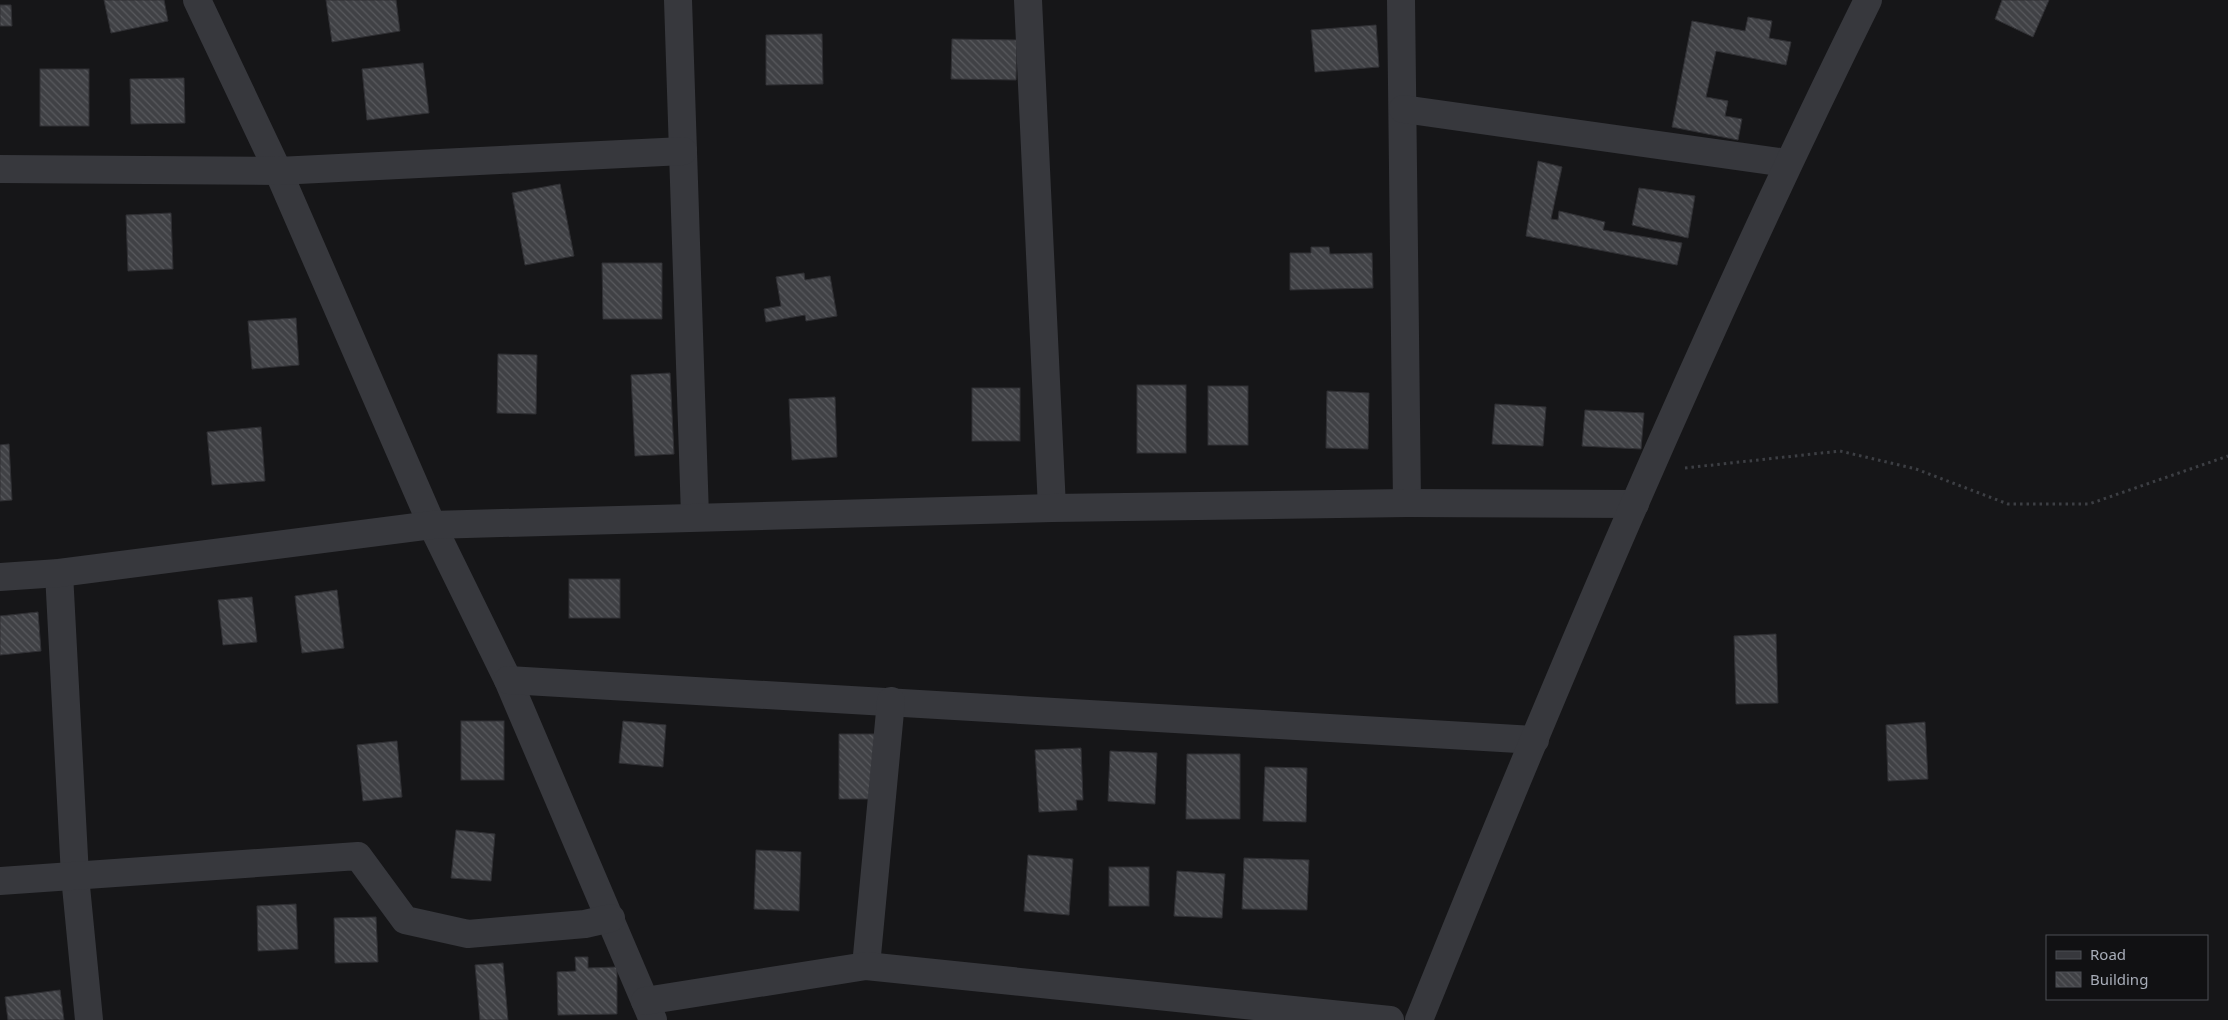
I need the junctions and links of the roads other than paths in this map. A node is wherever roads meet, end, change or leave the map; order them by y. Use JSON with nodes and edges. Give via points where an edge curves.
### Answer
{"nodes":[{"id":1,"x":197,"y":0,"type":"edge"},
{"id":2,"x":678,"y":0,"type":"edge"},
{"id":3,"x":1028,"y":0,"type":"edge"},
{"id":4,"x":1401,"y":0,"type":"edge"},
{"id":5,"x":1868,"y":0,"type":"edge"},
{"id":6,"x":1404,"y":109,"type":"junction"},
{"id":7,"x":683,"y":151,"type":"junction"},
{"id":8,"x":1787,"y":163,"type":"junction"},
{"id":9,"x":0,"y":169,"type":"edge"},
{"id":10,"x":278,"y":171,"type":"junction"},
{"id":11,"x":1408,"y":503,"type":"junction"},
{"id":12,"x":1635,"y":504,"type":"junction"},
{"id":13,"x":1052,"y":508,"type":"junction"},
{"id":14,"x":695,"y":516,"type":"junction"},
{"id":15,"x":432,"y":525,"type":"junction"},
{"id":16,"x":59,"y":573,"type":"junction"},
{"id":17,"x":0,"y":577,"type":"edge"},
{"id":18,"x":508,"y":680,"type":"junction"},
{"id":19,"x":891,"y":701,"type":"junction"},
{"id":20,"x":1535,"y":740,"type":"junction"},
{"id":21,"x":75,"y":876,"type":"junction"},
{"id":22,"x":0,"y":881,"type":"edge"},
{"id":23,"x":611,"y":918,"type":"junction"},
{"id":24,"x":866,"y":966,"type":"junction"},
{"id":25,"x":649,"y":1010,"type":"edge"},
{"id":26,"x":88,"y":1020,"type":"edge"},
{"id":27,"x":1390,"y":1020,"type":"edge"},
{"id":28,"x":1419,"y":1020,"type":"edge"}],
"edges":[{"from":1,"to":10,"type":"street"},
{"from":2,"to":7,"type":"street"},
{"from":3,"to":13,"type":"street"},
{"from":4,"to":6,"type":"street"},
{"from":5,"to":8,"type":"street"},
{"from":6,"to":8,"type":"street"},
{"from":6,"to":11,"type":"street"},
{"from":7,"to":10,"type":"street"},
{"from":7,"to":14,"type":"street"},
{"from":8,"to":12,"type":"street"},
{"from":9,"to":10,"type":"street"},
{"from":10,"to":15,"type":"street"},
{"from":11,"to":12,"type":"street"},
{"from":11,"to":13,"type":"street"},
{"from":12,"to":20,"type":"street"},
{"from":13,"to":14,"type":"street"},
{"from":14,"to":15,"type":"street"},
{"from":15,"to":16,"type":"street"},
{"from":15,"to":18,"type":"street"},
{"from":16,"to":17,"type":"street"},
{"from":16,"to":21,"type":"street"},
{"from":18,"to":19,"type":"street"},
{"from":18,"to":23,"type":"street"},
{"from":19,"to":20,"type":"street"},
{"from":19,"to":24,"type":"street"},
{"from":20,"to":28,"type":"street"},
{"from":21,"to":22,"type":"street"},
{"from":21,"to":23,"type":"street","via":[[358,856],[405,920],[468,934],[585,924]]},
{"from":21,"to":26,"type":"street"},
{"from":23,"to":25,"type":"street"},
{"from":24,"to":25,"type":"street"},
{"from":24,"to":27,"type":"street"}]}
